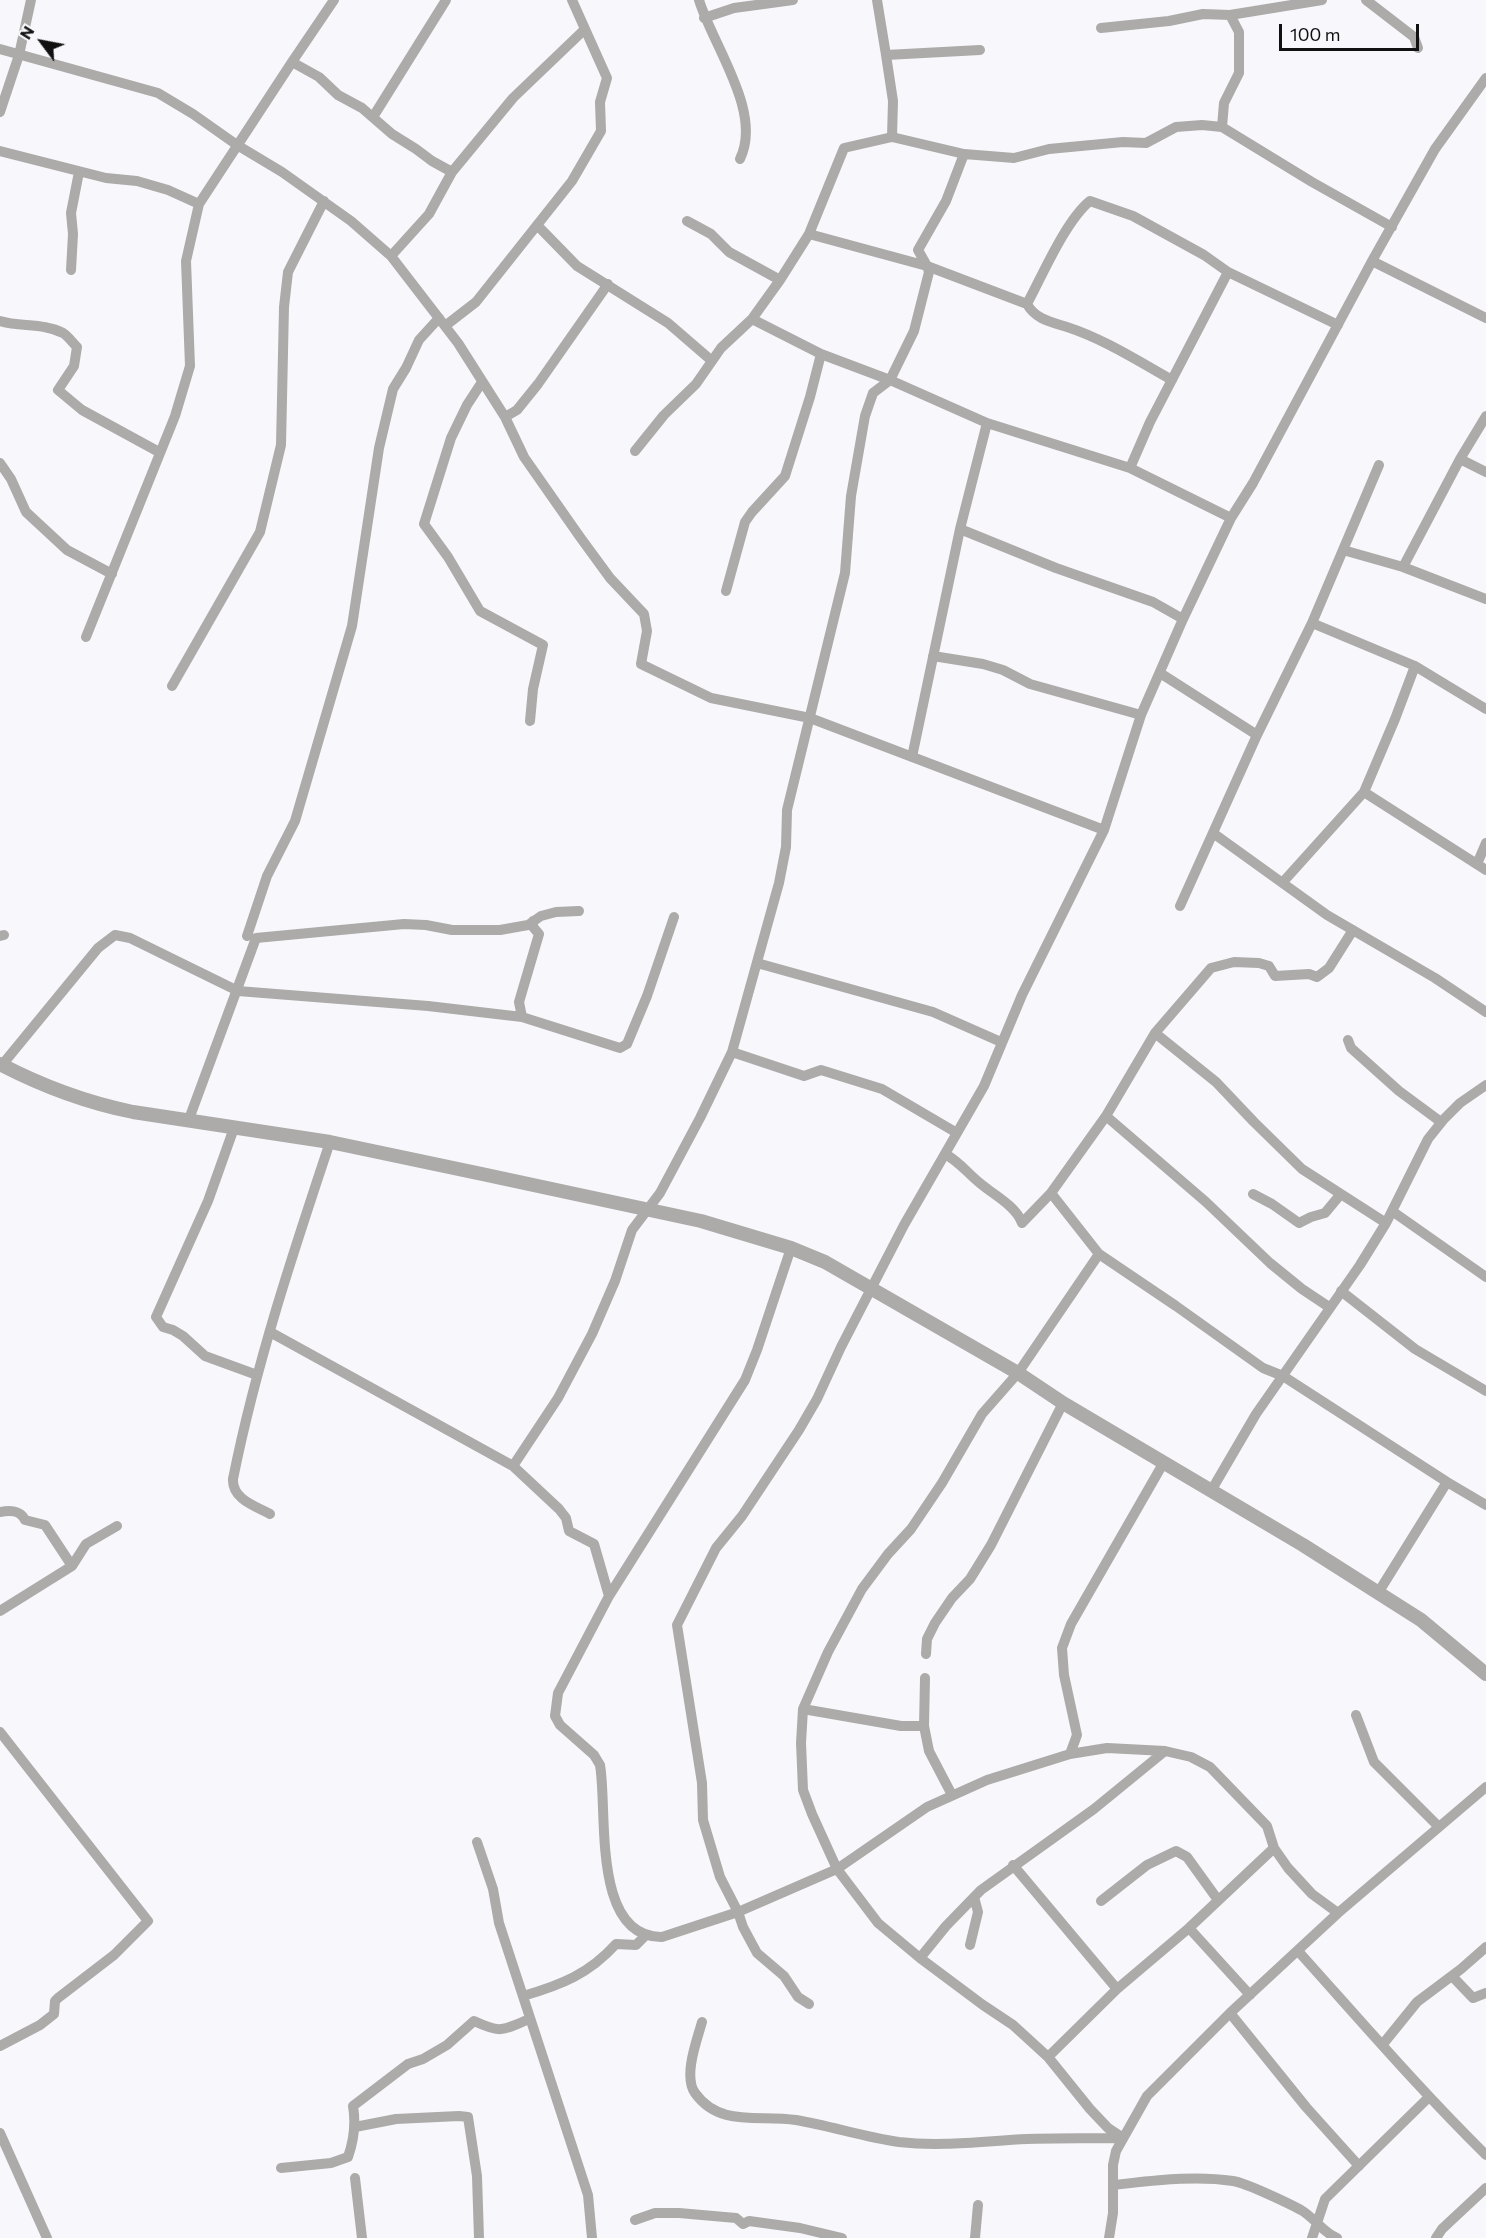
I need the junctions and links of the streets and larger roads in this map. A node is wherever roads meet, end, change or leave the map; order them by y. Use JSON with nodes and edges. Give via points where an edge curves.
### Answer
{"nodes":[{"id":1,"x":31,"y":0,"type":"edge"},
{"id":2,"x":334,"y":0,"type":"edge"},
{"id":3,"x":446,"y":0,"type":"edge"},
{"id":4,"x":572,"y":0,"type":"edge"},
{"id":5,"x":699,"y":0,"type":"edge"},
{"id":6,"x":794,"y":0,"type":"edge"},
{"id":7,"x":877,"y":0,"type":"edge"},
{"id":8,"x":1322,"y":0,"type":"edge"},
{"id":9,"x":1366,"y":0,"type":"edge"},
{"id":10,"x":1230,"y":15,"type":"junction"},
{"id":11,"x":704,"y":18,"type":"junction"},
{"id":12,"x":1101,"y":28,"type":"dead end"},
{"id":13,"x":584,"y":30,"type":"junction"},
{"id":14,"x":1418,"y":48,"type":"dead end"},
{"id":15,"x":0,"y":49,"type":"edge"},
{"id":16,"x":980,"y":50,"type":"dead end"},
{"id":17,"x":19,"y":55,"type":"junction"},
{"id":18,"x":886,"y":55,"type":"junction"},
{"id":19,"x":292,"y":63,"type":"junction"},
{"id":20,"x":1486,"y":78,"type":"edge"},
{"id":21,"x":0,"y":112,"type":"edge"},
{"id":22,"x":373,"y":117,"type":"junction"},
{"id":23,"x":1222,"y":127,"type":"junction"},
{"id":24,"x":892,"y":137,"type":"junction"},
{"id":25,"x":237,"y":145,"type":"junction"},
{"id":26,"x":0,"y":152,"type":"edge"},
{"id":27,"x":964,"y":154,"type":"junction"},
{"id":28,"x":740,"y":159,"type":"dead end"},
{"id":29,"x":79,"y":172,"type":"junction"},
{"id":30,"x":452,"y":172,"type":"junction"},
{"id":31,"x":324,"y":201,"type":"junction"},
{"id":32,"x":199,"y":204,"type":"junction"},
{"id":33,"x":687,"y":221,"type":"dead end"},
{"id":34,"x":537,"y":225,"type":"junction"},
{"id":35,"x":1392,"y":227,"type":"junction"},
{"id":36,"x":809,"y":234,"type":"junction"},
{"id":37,"x":391,"y":256,"type":"junction"},
{"id":38,"x":1372,"y":261,"type":"junction"},
{"id":39,"x":927,"y":266,"type":"junction"},
{"id":40,"x":71,"y":270,"type":"dead end"},
{"id":41,"x":1228,"y":272,"type":"junction"},
{"id":42,"x":780,"y":280,"type":"junction"},
{"id":43,"x":608,"y":284,"type":"junction"},
{"id":44,"x":1027,"y":304,"type":"junction"},
{"id":45,"x":1486,"y":318,"type":"edge"},
{"id":46,"x":752,"y":319,"type":"junction"},
{"id":47,"x":0,"y":321,"type":"edge"},
{"id":48,"x":442,"y":322,"type":"junction"},
{"id":49,"x":1338,"y":325,"type":"junction"},
{"id":50,"x":821,"y":354,"type":"junction"},
{"id":51,"x":712,"y":361,"type":"junction"},
{"id":52,"x":890,"y":380,"type":"junction"},
{"id":53,"x":1172,"y":380,"type":"junction"},
{"id":54,"x":482,"y":382,"type":"junction"},
{"id":55,"x":1486,"y":416,"type":"edge"},
{"id":56,"x":505,"y":417,"type":"junction"},
{"id":57,"x":987,"y":423,"type":"junction"},
{"id":58,"x":634,"y":451,"type":"dead end"},
{"id":59,"x":159,"y":452,"type":"junction"},
{"id":60,"x":1460,"y":459,"type":"junction"},
{"id":61,"x":0,"y":463,"type":"edge"},
{"id":62,"x":1379,"y":465,"type":"dead end"},
{"id":63,"x":1130,"y":468,"type":"junction"},
{"id":64,"x":1486,"y":472,"type":"edge"},
{"id":65,"x":1231,"y":518,"type":"junction"},
{"id":66,"x":960,"y":529,"type":"junction"},
{"id":67,"x":1343,"y":550,"type":"junction"},
{"id":68,"x":1402,"y":567,"type":"junction"},
{"id":69,"x":112,"y":574,"type":"junction"},
{"id":70,"x":726,"y":591,"type":"dead end"},
{"id":71,"x":1486,"y":599,"type":"edge"},
{"id":72,"x":1183,"y":619,"type":"junction"},
{"id":73,"x":1312,"y":623,"type":"junction"},
{"id":74,"x":86,"y":637,"type":"dead end"},
{"id":75,"x":933,"y":656,"type":"junction"},
{"id":76,"x":1415,"y":666,"type":"junction"},
{"id":77,"x":1160,"y":673,"type":"junction"},
{"id":78,"x":172,"y":686,"type":"dead end"},
{"id":79,"x":1486,"y":709,"type":"edge"},
{"id":80,"x":1141,"y":715,"type":"junction"},
{"id":81,"x":810,"y":718,"type":"junction"},
{"id":82,"x":531,"y":721,"type":"dead end"},
{"id":83,"x":1257,"y":735,"type":"junction"},
{"id":84,"x":912,"y":757,"type":"junction"},
{"id":85,"x":1364,"y":792,"type":"junction"},
{"id":86,"x":1104,"y":830,"type":"junction"},
{"id":87,"x":1213,"y":833,"type":"junction"},
{"id":88,"x":1486,"y":843,"type":"edge"},
{"id":89,"x":1481,"y":867,"type":"edge"},
{"id":90,"x":1283,"y":882,"type":"junction"},
{"id":91,"x":1180,"y":906,"type":"dead end"},
{"id":92,"x":579,"y":911,"type":"dead end"},
{"id":93,"x":674,"y":917,"type":"dead end"},
{"id":94,"x":531,"y":924,"type":"junction"},
{"id":95,"x":1353,"y":930,"type":"junction"},
{"id":96,"x":247,"y":936,"type":"dead end"},
{"id":97,"x":757,"y":963,"type":"junction"},
{"id":98,"x":238,"y":991,"type":"junction"},
{"id":99,"x":1486,"y":1012,"type":"edge"},
{"id":100,"x":522,"y":1017,"type":"junction"},
{"id":101,"x":1155,"y":1033,"type":"junction"},
{"id":102,"x":1348,"y":1041,"type":"dead end"},
{"id":103,"x":1001,"y":1042,"type":"junction"},
{"id":104,"x":732,"y":1052,"type":"junction"},
{"id":105,"x":1,"y":1064,"type":"edge"},
{"id":106,"x":1486,"y":1085,"type":"edge"},
{"id":107,"x":1106,"y":1116,"type":"junction"},
{"id":108,"x":189,"y":1119,"type":"junction"},
{"id":109,"x":1442,"y":1122,"type":"junction"},
{"id":110,"x":234,"y":1128,"type":"junction"},
{"id":111,"x":957,"y":1133,"type":"junction"},
{"id":112,"x":330,"y":1142,"type":"junction"},
{"id":113,"x":945,"y":1154,"type":"junction"},
{"id":114,"x":1051,"y":1193,"type":"junction"},
{"id":115,"x":1253,"y":1194,"type":"dead end"},
{"id":116,"x":1340,"y":1195,"type":"junction"},
{"id":117,"x":646,"y":1211,"type":"junction"},
{"id":118,"x":1392,"y":1211,"type":"junction"},
{"id":119,"x":1386,"y":1223,"type":"junction"},
{"id":120,"x":791,"y":1248,"type":"junction"},
{"id":121,"x":1099,"y":1254,"type":"junction"},
{"id":122,"x":1486,"y":1277,"type":"edge"},
{"id":123,"x":872,"y":1288,"type":"junction"},
{"id":124,"x":1341,"y":1291,"type":"junction"},
{"id":125,"x":1329,"y":1307,"type":"junction"},
{"id":126,"x":270,"y":1332,"type":"junction"},
{"id":127,"x":1018,"y":1373,"type":"junction"},
{"id":128,"x":257,"y":1375,"type":"junction"},
{"id":129,"x":1283,"y":1376,"type":"junction"},
{"id":130,"x":1486,"y":1391,"type":"edge"},
{"id":131,"x":1063,"y":1403,"type":"junction"},
{"id":132,"x":1164,"y":1462,"type":"junction"},
{"id":133,"x":513,"y":1466,"type":"junction"},
{"id":134,"x":1447,"y":1482,"type":"junction"},
{"id":135,"x":1211,"y":1491,"type":"junction"},
{"id":136,"x":1486,"y":1505,"type":"edge"},
{"id":137,"x":0,"y":1512,"type":"edge"},
{"id":138,"x":270,"y":1514,"type":"dead end"},
{"id":139,"x":117,"y":1526,"type":"dead end"},
{"id":140,"x":72,"y":1566,"type":"junction"},
{"id":141,"x":1378,"y":1593,"type":"junction"},
{"id":142,"x":609,"y":1596,"type":"junction"},
{"id":143,"x":0,"y":1611,"type":"edge"},
{"id":144,"x":926,"y":1654,"type":"dead end"},
{"id":145,"x":1486,"y":1674,"type":"edge"},
{"id":146,"x":925,"y":1678,"type":"dead end"},
{"id":147,"x":803,"y":1709,"type":"junction"},
{"id":148,"x":1356,"y":1715,"type":"dead end"},
{"id":149,"x":924,"y":1726,"type":"junction"},
{"id":150,"x":0,"y":1732,"type":"edge"},
{"id":151,"x":1165,"y":1751,"type":"junction"},
{"id":152,"x":1070,"y":1754,"type":"junction"},
{"id":153,"x":1486,"y":1787,"type":"edge"},
{"id":154,"x":951,"y":1795,"type":"junction"},
{"id":155,"x":1438,"y":1827,"type":"junction"},
{"id":156,"x":477,"y":1842,"type":"dead end"},
{"id":157,"x":1274,"y":1848,"type":"junction"},
{"id":158,"x":1013,"y":1865,"type":"junction"},
{"id":159,"x":837,"y":1869,"type":"junction"},
{"id":160,"x":974,"y":1897,"type":"junction"},
{"id":161,"x":1218,"y":1900,"type":"junction"},
{"id":162,"x":1101,"y":1901,"type":"dead end"},
{"id":163,"x":738,"y":1912,"type":"junction"},
{"id":164,"x":1338,"y":1913,"type":"junction"},
{"id":165,"x":1189,"y":1928,"type":"junction"},
{"id":166,"x":646,"y":1935,"type":"junction"},
{"id":167,"x":970,"y":1946,"type":"dead end"},
{"id":168,"x":1486,"y":1947,"type":"edge"},
{"id":169,"x":1298,"y":1951,"type":"junction"},
{"id":170,"x":920,"y":1958,"type":"junction"},
{"id":171,"x":1452,"y":1977,"type":"junction"},
{"id":172,"x":1117,"y":1989,"type":"junction"},
{"id":173,"x":1486,"y":1993,"type":"edge"},
{"id":174,"x":1250,"y":1995,"type":"junction"},
{"id":175,"x":523,"y":1996,"type":"junction"},
{"id":176,"x":809,"y":2004,"type":"dead end"},
{"id":177,"x":1230,"y":2013,"type":"junction"},
{"id":178,"x":527,"y":2020,"type":"dead end"},
{"id":179,"x":702,"y":2022,"type":"dead end"},
{"id":180,"x":1383,"y":2044,"type":"junction"},
{"id":181,"x":0,"y":2046,"type":"edge"},
{"id":182,"x":1048,"y":2057,"type":"junction"},
{"id":183,"x":1428,"y":2098,"type":"junction"},
{"id":184,"x":354,"y":2127,"type":"junction"},
{"id":185,"x":0,"y":2133,"type":"edge"},
{"id":186,"x":1124,"y":2138,"type":"junction"},
{"id":187,"x":1486,"y":2155,"type":"edge"},
{"id":188,"x":1359,"y":2166,"type":"junction"},
{"id":189,"x":281,"y":2168,"type":"dead end"},
{"id":190,"x":356,"y":2178,"type":"dead end"},
{"id":191,"x":1113,"y":2185,"type":"junction"},
{"id":192,"x":1486,"y":2188,"type":"edge"},
{"id":193,"x":978,"y":2205,"type":"dead end"},
{"id":194,"x":635,"y":2220,"type":"dead end"},
{"id":195,"x":1318,"y":2222,"type":"junction"},
{"id":196,"x":792,"y":2227,"type":"junction"},
{"id":197,"x":47,"y":2238,"type":"edge"},
{"id":198,"x":362,"y":2238,"type":"edge"},
{"id":199,"x":479,"y":2238,"type":"edge"},
{"id":200,"x":592,"y":2238,"type":"edge"},
{"id":201,"x":787,"y":2238,"type":"edge"},
{"id":202,"x":842,"y":2238,"type":"edge"},
{"id":203,"x":975,"y":2238,"type":"edge"},
{"id":204,"x":1109,"y":2238,"type":"edge"},
{"id":205,"x":1312,"y":2238,"type":"edge"},
{"id":206,"x":1337,"y":2238,"type":"edge"},
{"id":207,"x":1436,"y":2238,"type":"edge"}],
"edges":[{"from":1,"to":17,"type":"street"},
{"from":2,"to":19,"type":"street"},
{"from":3,"to":22,"type":"street"},
{"from":4,"to":13,"type":"street"},
{"from":5,"to":11,"type":"street"},
{"from":6,"to":11,"type":"street","via":[[734,8]]},
{"from":7,"to":18,"type":"street"},
{"from":8,"to":10,"type":"street"},
{"from":9,"to":14,"type":"street","via":[[1414,37]]},
{"from":10,"to":12,"type":"street","via":[[1203,14]]},
{"from":10,"to":23,"type":"street","via":[[1239,32],[1239,73],[1224,103]]},
{"from":11,"to":28,"type":"street","via":[[737,86],[745,118],[745,149]]},
{"from":13,"to":30,"type":"street","via":[[513,98]]},
{"from":13,"to":34,"type":"street","via":[[608,78],[600,102],[601,131],[573,181]]},
{"from":15,"to":17,"type":"street"},
{"from":16,"to":18,"type":"street"},
{"from":17,"to":21,"type":"street"},
{"from":17,"to":25,"type":"street","via":[[158,93]]},
{"from":18,"to":24,"type":"street","via":[[893,101]]},
{"from":19,"to":22,"type":"street","via":[[319,77],[338,95]]},
{"from":19,"to":25,"type":"street"},
{"from":20,"to":35,"type":"street","via":[[1435,149]]},
{"from":22,"to":30,"type":"street","via":[[392,135]]},
{"from":23,"to":27,"type":"street","via":[[1176,127],[1146,143],[1049,149],[1014,158]]},
{"from":23,"to":35,"type":"street"},
{"from":24,"to":27,"type":"street"},
{"from":24,"to":36,"type":"street","via":[[844,148]]},
{"from":25,"to":31,"type":"street"},
{"from":25,"to":32,"type":"street"},
{"from":26,"to":29,"type":"street"},
{"from":27,"to":39,"type":"street","via":[[946,201],[919,246]]},
{"from":29,"to":32,"type":"street","via":[[137,181]]},
{"from":29,"to":40,"type":"street","via":[[71,213]]},
{"from":30,"to":37,"type":"street","via":[[429,214]]},
{"from":31,"to":37,"type":"street"},
{"from":31,"to":78,"type":"street","via":[[288,272],[281,445],[260,531]]},
{"from":32,"to":59,"type":"street","via":[[186,261],[190,366]]},
{"from":33,"to":42,"type":"street","via":[[711,234],[729,252]]},
{"from":34,"to":43,"type":"street","via":[[577,266]]},
{"from":34,"to":48,"type":"street","via":[[476,302]]},
{"from":35,"to":38,"type":"street"},
{"from":36,"to":39,"type":"street"},
{"from":36,"to":42,"type":"street"},
{"from":37,"to":48,"type":"street"},
{"from":38,"to":45,"type":"street"},
{"from":38,"to":49,"type":"street"},
{"from":39,"to":44,"type":"street"},
{"from":39,"to":52,"type":"street","via":[[914,331]]},
{"from":41,"to":44,"type":"street","via":[[1133,216],[1090,201],[1062,238]]},
{"from":41,"to":49,"type":"street"},
{"from":41,"to":53,"type":"street"},
{"from":42,"to":46,"type":"street"},
{"from":43,"to":51,"type":"street","via":[[668,323]]},
{"from":43,"to":56,"type":"street","via":[[538,384],[517,410]]},
{"from":44,"to":53,"type":"street","via":[[1039,317],[1088,334]]},
{"from":46,"to":50,"type":"street"},
{"from":46,"to":51,"type":"street"},
{"from":47,"to":59,"type":"street","via":[[39,326],[66,335],[77,347],[74,366],[58,390],[81,410]]},
{"from":48,"to":54,"type":"street"},
{"from":48,"to":96,"type":"street","via":[[419,340],[391,396],[379,448],[352,626],[295,821],[267,876]]},
{"from":49,"to":65,"type":"street"},
{"from":50,"to":52,"type":"street"},
{"from":50,"to":70,"type":"street","via":[[785,476],[745,522]]},
{"from":51,"to":58,"type":"street"},
{"from":52,"to":57,"type":"street"},
{"from":52,"to":81,"type":"street","via":[[873,393],[860,436],[845,573]]},
{"from":53,"to":63,"type":"street"},
{"from":54,"to":56,"type":"street"},
{"from":54,"to":82,"type":"street","via":[[451,438],[424,524],[480,611],[543,645],[533,689]]},
{"from":55,"to":60,"type":"street"},
{"from":56,"to":81,"type":"street","via":[[524,457],[567,518],[610,578],[644,614],[647,632],[641,664],[711,698]]},
{"from":57,"to":63,"type":"street"},
{"from":57,"to":66,"type":"street"},
{"from":59,"to":69,"type":"street"},
{"from":60,"to":64,"type":"street"},
{"from":60,"to":68,"type":"street"},
{"from":61,"to":69,"type":"street","via":[[26,512],[68,550]]},
{"from":62,"to":67,"type":"street"},
{"from":63,"to":65,"type":"street"},
{"from":65,"to":72,"type":"street"},
{"from":66,"to":72,"type":"street","via":[[1153,602]]},
{"from":66,"to":75,"type":"street"},
{"from":67,"to":68,"type":"street"},
{"from":67,"to":73,"type":"street"},
{"from":68,"to":71,"type":"street"},
{"from":69,"to":74,"type":"street"},
{"from":72,"to":77,"type":"street"},
{"from":73,"to":76,"type":"street"},
{"from":73,"to":83,"type":"street"},
{"from":75,"to":80,"type":"street","via":[[983,664],[1030,684]]},
{"from":75,"to":84,"type":"street"},
{"from":76,"to":79,"type":"street"},
{"from":76,"to":85,"type":"street"},
{"from":77,"to":80,"type":"street"},
{"from":77,"to":83,"type":"street"},
{"from":80,"to":86,"type":"street"},
{"from":81,"to":84,"type":"street"},
{"from":81,"to":97,"type":"street","via":[[788,810],[779,883]]},
{"from":83,"to":87,"type":"street"},
{"from":84,"to":86,"type":"street"},
{"from":85,"to":89,"type":"street"},
{"from":85,"to":90,"type":"street"},
{"from":86,"to":103,"type":"street"},
{"from":87,"to":90,"type":"street"},
{"from":87,"to":91,"type":"street"},
{"from":88,"to":89,"type":"street"},
{"from":90,"to":95,"type":"street"},
{"from":92,"to":94,"type":"street","via":[[541,916]]},
{"from":93,"to":100,"type":"street","via":[[648,996],[624,1047]]},
{"from":94,"to":98,"type":"street","via":[[500,930],[452,930],[404,924],[256,939]]},
{"from":94,"to":100,"type":"street","via":[[539,934],[519,1002]]},
{"from":95,"to":99,"type":"street"},
{"from":95,"to":101,"type":"street","via":[[1329,968],[1317,977],[1275,976],[1269,966],[1259,963],[1234,962],[1210,968]]},
{"from":97,"to":103,"type":"street","via":[[933,1012]]},
{"from":97,"to":104,"type":"street"},
{"from":98,"to":100,"type":"street"},
{"from":98,"to":105,"type":"street","via":[[130,938],[115,935],[98,948]]},
{"from":98,"to":108,"type":"street"},
{"from":101,"to":107,"type":"street"},
{"from":101,"to":116,"type":"street","via":[[1216,1082],[1302,1168]]},
{"from":102,"to":109,"type":"street","via":[[1399,1091]]},
{"from":103,"to":111,"type":"street","via":[[984,1086]]},
{"from":104,"to":111,"type":"street","via":[[804,1076],[821,1070],[882,1089]]},
{"from":104,"to":117,"type":"street","via":[[673,1169]]},
{"from":105,"to":108,"type":"street","via":[[77,1099]]},
{"from":106,"to":109,"type":"street"},
{"from":107,"to":114,"type":"street"},
{"from":107,"to":125,"type":"street","via":[[1270,1263]]},
{"from":108,"to":110,"type":"street"},
{"from":109,"to":118,"type":"street","via":[[1428,1139]]},
{"from":110,"to":112,"type":"street"},
{"from":110,"to":128,"type":"street","via":[[208,1201],[156,1317],[163,1327],[183,1336],[205,1356]]},
{"from":111,"to":113,"type":"street"},
{"from":112,"to":117,"type":"street"},
{"from":112,"to":126,"type":"street"},
{"from":113,"to":114,"type":"street","via":[[1005,1202],[1022,1223]]},
{"from":113,"to":123,"type":"street"},
{"from":114,"to":121,"type":"street"},
{"from":115,"to":116,"type":"street","via":[[1299,1223],[1325,1213]]},
{"from":116,"to":119,"type":"street"},
{"from":117,"to":120,"type":"street","via":[[701,1221]]},
{"from":117,"to":133,"type":"street","via":[[632,1230],[592,1334],[558,1398]]},
{"from":118,"to":119,"type":"street"},
{"from":118,"to":122,"type":"street"},
{"from":119,"to":124,"type":"street"},
{"from":120,"to":123,"type":"street"},
{"from":120,"to":142,"type":"street","via":[[745,1380]]},
{"from":121,"to":127,"type":"street"},
{"from":121,"to":129,"type":"street","via":[[1263,1368]]},
{"from":123,"to":127,"type":"street"},
{"from":123,"to":163,"type":"street","via":[[803,1423],[742,1516],[716,1548],[677,1624],[702,1783],[703,1820],[720,1877]]},
{"from":124,"to":125,"type":"street"},
{"from":124,"to":130,"type":"street","via":[[1415,1349]]},
{"from":125,"to":129,"type":"street"},
{"from":126,"to":128,"type":"street"},
{"from":126,"to":133,"type":"street"},
{"from":127,"to":131,"type":"street"},
{"from":127,"to":147,"type":"street","via":[[982,1414],[911,1528],[861,1589]]},
{"from":128,"to":138,"type":"street","via":[[232,1485],[244,1501]]},
{"from":129,"to":134,"type":"street"},
{"from":129,"to":135,"type":"street"},
{"from":131,"to":132,"type":"street"},
{"from":131,"to":144,"type":"street","via":[[991,1545],[935,1623]]},
{"from":132,"to":135,"type":"street"},
{"from":132,"to":152,"type":"street","via":[[1071,1624],[1062,1648],[1077,1735]]},
{"from":133,"to":142,"type":"street","via":[[559,1509],[569,1531],[594,1544]]},
{"from":134,"to":136,"type":"street"},
{"from":134,"to":141,"type":"street"},
{"from":135,"to":141,"type":"street"},
{"from":137,"to":140,"type":"street","via":[[21,1513],[24,1520],[45,1525]]},
{"from":139,"to":140,"type":"street","via":[[86,1544]]},
{"from":140,"to":143,"type":"street"},
{"from":141,"to":145,"type":"street","via":[[1421,1620]]},
{"from":142,"to":166,"type":"street","via":[[558,1693],[555,1716],[600,1765],[612,1890],[629,1925]]},
{"from":146,"to":149,"type":"street"},
{"from":147,"to":149,"type":"street","via":[[901,1726]]},
{"from":147,"to":159,"type":"street","via":[[803,1790]]},
{"from":148,"to":155,"type":"street","via":[[1374,1762]]},
{"from":149,"to":154,"type":"street","via":[[932,1758]]},
{"from":150,"to":181,"type":"street","via":[[148,1921],[114,1955],[58,1998],[54,2014]]},
{"from":151,"to":152,"type":"street","via":[[1107,1748]]},
{"from":151,"to":157,"type":"street","via":[[1191,1757],[1210,1767],[1267,1826]]},
{"from":151,"to":158,"type":"street","via":[[1094,1809]]},
{"from":152,"to":154,"type":"street"},
{"from":153,"to":155,"type":"street"},
{"from":154,"to":159,"type":"street","via":[[927,1807]]},
{"from":155,"to":164,"type":"street"},
{"from":156,"to":175,"type":"street"},
{"from":157,"to":161,"type":"street"},
{"from":157,"to":164,"type":"street","via":[[1312,1894]]},
{"from":158,"to":160,"type":"street"},
{"from":158,"to":172,"type":"street"},
{"from":159,"to":163,"type":"street"},
{"from":159,"to":170,"type":"street","via":[[878,1923]]},
{"from":160,"to":167,"type":"street","via":[[978,1912]]},
{"from":160,"to":170,"type":"street"},
{"from":161,"to":162,"type":"street","via":[[1187,1857],[1176,1851],[1147,1865]]},
{"from":161,"to":165,"type":"street"},
{"from":163,"to":166,"type":"street","via":[[662,1937]]},
{"from":163,"to":176,"type":"street","via":[[757,1953]]},
{"from":164,"to":169,"type":"street"},
{"from":165,"to":172,"type":"street"},
{"from":165,"to":174,"type":"street"},
{"from":166,"to":175,"type":"street","via":[[636,1946],[616,1944],[603,1958],[556,1987]]},
{"from":168,"to":171,"type":"street"},
{"from":169,"to":174,"type":"street"},
{"from":169,"to":180,"type":"street"},
{"from":170,"to":182,"type":"street","via":[[1013,2025]]},
{"from":171,"to":173,"type":"street","via":[[1473,1998]]},
{"from":171,"to":180,"type":"street","via":[[1417,2001]]},
{"from":172,"to":182,"type":"street"},
{"from":174,"to":177,"type":"street"},
{"from":175,"to":200,"type":"street","via":[[588,2195]]},
{"from":177,"to":186,"type":"street","via":[[1147,2096]]},
{"from":177,"to":188,"type":"street"},
{"from":178,"to":184,"type":"street","via":[[503,2030],[474,2021],[447,2045],[408,2064],[353,2106]]},
{"from":179,"to":186,"type":"street","via":[[693,2052],[690,2083],[708,2106],[734,2118],[795,2120],[922,2143]]},
{"from":180,"to":183,"type":"street"},
{"from":182,"to":186,"type":"street","via":[[1090,2109]]},
{"from":183,"to":187,"type":"street"},
{"from":183,"to":188,"type":"street"},
{"from":184,"to":189,"type":"street","via":[[348,2157],[331,2163]]},
{"from":184,"to":199,"type":"street","via":[[396,2119],[468,2117],[477,2176]]},
{"from":185,"to":197,"type":"street"},
{"from":186,"to":191,"type":"street","via":[[1116,2151]]},
{"from":188,"to":195,"type":"street","via":[[1325,2199]]},
{"from":190,"to":198,"type":"street"},
{"from":191,"to":195,"type":"street","via":[[1191,2179],[1235,2181],[1301,2210]]},
{"from":191,"to":204,"type":"street"},
{"from":192,"to":207,"type":"street"},
{"from":193,"to":203,"type":"street"},
{"from":194,"to":196,"type":"street","via":[[655,2213],[679,2213],[736,2218],[743,2224],[749,2221]]},
{"from":195,"to":205,"type":"street"},
{"from":195,"to":206,"type":"street"},
{"from":196,"to":201,"type":"street"},
{"from":196,"to":202,"type":"street"}]}
